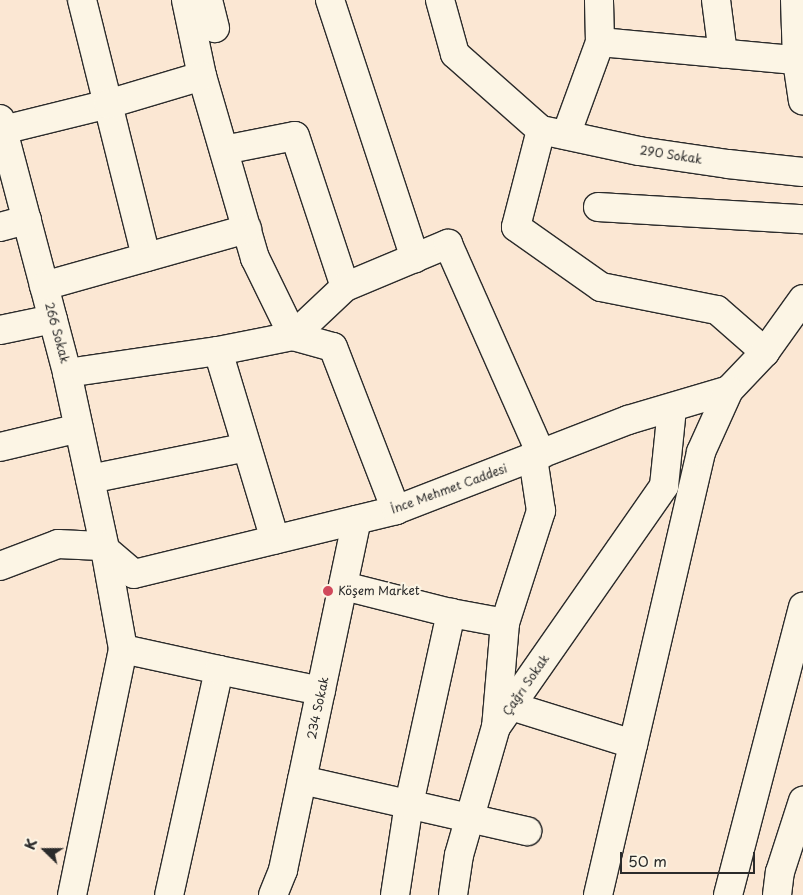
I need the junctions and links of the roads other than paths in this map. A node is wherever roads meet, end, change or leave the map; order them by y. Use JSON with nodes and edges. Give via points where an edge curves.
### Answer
{"nodes":[{"id":1,"x":82,"y":0,"type":"edge"},
{"id":2,"x":186,"y":0,"type":"edge"},
{"id":3,"x":208,"y":0,"type":"edge"},
{"id":4,"x":330,"y":0,"type":"edge"},
{"id":5,"x":440,"y":0,"type":"edge"},
{"id":6,"x":599,"y":0,"type":"edge"},
{"id":7,"x":716,"y":0,"type":"edge"},
{"id":8,"x":795,"y":0,"type":"edge"},
{"id":9,"x":215,"y":28,"type":"dead end"},
{"id":10,"x":600,"y":42,"type":"junction"},
{"id":11,"x":723,"y":54,"type":"junction"},
{"id":12,"x":800,"y":61,"type":"edge"},
{"id":13,"x":202,"y":76,"type":"junction"},
{"id":14,"x":803,"y":101,"type":"edge"},
{"id":15,"x":108,"y":104,"type":"junction"},
{"id":16,"x":1,"y":124,"type":"edge"},
{"id":17,"x":554,"y":132,"type":"junction"},
{"id":18,"x":224,"y":150,"type":"junction"},
{"id":19,"x":803,"y":172,"type":"edge"},
{"id":20,"x":598,"y":208,"type":"dead end"},
{"id":21,"x":803,"y":219,"type":"edge"},
{"id":22,"x":27,"y":220,"type":"junction"},
{"id":23,"x":0,"y":227,"type":"edge"},
{"id":24,"x":247,"y":230,"type":"junction"},
{"id":25,"x":146,"y":257,"type":"junction"},
{"id":26,"x":415,"y":258,"type":"junction"},
{"id":27,"x":44,"y":286,"type":"junction"},
{"id":28,"x":345,"y":287,"type":"junction"},
{"id":29,"x":803,"y":299,"type":"edge"},
{"id":30,"x":53,"y":319,"type":"junction"},
{"id":31,"x":0,"y":330,"type":"edge"},
{"id":32,"x":293,"y":336,"type":"junction"},
{"id":33,"x":218,"y":351,"type":"junction"},
{"id":34,"x":765,"y":352,"type":"junction"},
{"id":35,"x":67,"y":373,"type":"junction"},
{"id":36,"x":729,"y":390,"type":"junction"},
{"id":37,"x":672,"y":408,"type":"junction"},
{"id":38,"x":79,"y":428,"type":"junction"},
{"id":39,"x":247,"y":446,"type":"junction"},
{"id":40,"x":0,"y":447,"type":"edge"},
{"id":41,"x":537,"y":456,"type":"junction"},
{"id":42,"x":90,"y":479,"type":"junction"},
{"id":43,"x":396,"y":510,"type":"junction"},
{"id":44,"x":357,"y":520,"type":"junction"},
{"id":45,"x":275,"y":540,"type":"junction"},
{"id":46,"x":105,"y":550,"type":"junction"},
{"id":47,"x":0,"y":566,"type":"edge"},
{"id":48,"x":344,"y":586,"type":"junction"},
{"id":49,"x":803,"y":607,"type":"edge"},
{"id":50,"x":451,"y":613,"type":"junction"},
{"id":51,"x":505,"y":623,"type":"junction"},
{"id":52,"x":122,"y":649,"type":"junction"},
{"id":53,"x":219,"y":670,"type":"junction"},
{"id":54,"x":321,"y":691,"type":"junction"},
{"id":55,"x":504,"y":716,"type":"junction"},
{"id":56,"x":633,"y":744,"type":"junction"},
{"id":57,"x":302,"y":780,"type":"junction"},
{"id":58,"x":803,"y":800,"type":"edge"},
{"id":59,"x":409,"y":804,"type":"junction"},
{"id":60,"x":470,"y":818,"type":"junction"},
{"id":61,"x":527,"y":831,"type":"dead end"},
{"id":62,"x":72,"y":895,"type":"edge"},
{"id":63,"x":169,"y":895,"type":"edge"},
{"id":64,"x":273,"y":895,"type":"edge"},
{"id":65,"x":394,"y":895,"type":"edge"},
{"id":66,"x":453,"y":895,"type":"edge"},
{"id":67,"x":598,"y":895,"type":"edge"},
{"id":68,"x":728,"y":895,"type":"edge"},
{"id":69,"x":777,"y":895,"type":"edge"}],
"edges":[{"from":1,"to":15,"type":"street"},
{"from":2,"to":13,"type":"street"},
{"from":3,"to":9,"type":"street"},
{"from":4,"to":26,"type":"street"},
{"from":5,"to":17,"type":"street","via":[[455,54]]},
{"from":6,"to":10,"type":"street"},
{"from":7,"to":11,"type":"street"},
{"from":8,"to":12,"type":"street"},
{"from":10,"to":11,"type":"street"},
{"from":10,"to":17,"type":"street"},
{"from":11,"to":12,"type":"street"},
{"from":12,"to":14,"type":"street"},
{"from":13,"to":15,"type":"street"},
{"from":13,"to":18,"type":"street"},
{"from":15,"to":16,"type":"street"},
{"from":15,"to":25,"type":"street"},
{"from":16,"to":22,"type":"street","name":"266 Sokak"},
{"from":17,"to":19,"type":"street","name":"290 Sokak","via":[[639,151]]},
{"from":17,"to":34,"type":"street","via":[[516,227],[601,287],[717,310]]},
{"from":18,"to":24,"type":"street"},
{"from":18,"to":28,"type":"street","via":[[295,136]]},
{"from":20,"to":21,"type":"street"},
{"from":22,"to":23,"type":"street"},
{"from":22,"to":27,"type":"street","name":"266 Sokak"},
{"from":24,"to":25,"type":"street"},
{"from":24,"to":32,"type":"street","via":[[255,258]]},
{"from":25,"to":27,"type":"street"},
{"from":26,"to":28,"type":"street"},
{"from":26,"to":41,"type":"street","name":"Çağrı Sokak","via":[[448,244]]},
{"from":27,"to":30,"type":"street","name":"266 Sokak"},
{"from":28,"to":32,"type":"street"},
{"from":29,"to":34,"type":"street","name":"İnce Mehmet Caddesi"},
{"from":30,"to":31,"type":"street"},
{"from":30,"to":35,"type":"street","name":"266 Sokak"},
{"from":32,"to":33,"type":"street"},
{"from":32,"to":43,"type":"street","via":[[333,347]]},
{"from":33,"to":35,"type":"street"},
{"from":33,"to":39,"type":"street"},
{"from":34,"to":36,"type":"street","name":"İnce Mehmet Caddesi"},
{"from":35,"to":38,"type":"street","name":"266 Sokak"},
{"from":36,"to":37,"type":"street","name":"İnce Mehmet Caddesi"},
{"from":36,"to":56,"type":"street","via":[[700,452]]},
{"from":37,"to":41,"type":"street","name":"İnce Mehmet Caddesi","via":[[628,420]]},
{"from":37,"to":55,"type":"street","name":"Çağrı Sokak","via":[[664,486]]},
{"from":38,"to":40,"type":"street"},
{"from":38,"to":42,"type":"street","name":"266 Sokak"},
{"from":39,"to":42,"type":"street"},
{"from":39,"to":45,"type":"street"},
{"from":41,"to":43,"type":"street","name":"İnce Mehmet Caddesi"},
{"from":41,"to":51,"type":"street","name":"Çağrı Sokak","via":[[542,511]]},
{"from":42,"to":46,"type":"street","name":"266 Sokak"},
{"from":43,"to":44,"type":"street","name":"İnce Mehmet Caddesi"},
{"from":44,"to":45,"type":"street","name":"İnce Mehmet Caddesi"},
{"from":44,"to":48,"type":"street","name":"234 Sokak"},
{"from":45,"to":46,"type":"street","name":"İnce Mehmet Caddesi","via":[[134,574]]},
{"from":46,"to":47,"type":"street","name":"İnce Mehmet Caddesi","via":[[101,546],[58,544]]},
{"from":46,"to":52,"type":"street","name":"266 Sokak"},
{"from":48,"to":50,"type":"street"},
{"from":48,"to":54,"type":"street","name":"234 Sokak"},
{"from":49,"to":68,"type":"street"},
{"from":50,"to":51,"type":"street"},
{"from":50,"to":59,"type":"street"},
{"from":51,"to":55,"type":"street","name":"Çağrı Sokak"},
{"from":52,"to":53,"type":"street"},
{"from":52,"to":62,"type":"street"},
{"from":53,"to":54,"type":"street"},
{"from":53,"to":63,"type":"street"},
{"from":54,"to":57,"type":"street","name":"234 Sokak"},
{"from":55,"to":56,"type":"street"},
{"from":55,"to":60,"type":"street"},
{"from":56,"to":67,"type":"street"},
{"from":57,"to":59,"type":"street"},
{"from":57,"to":64,"type":"street","name":"234 Sokak","via":[[283,870]]},
{"from":58,"to":69,"type":"street","via":[[780,872]]},
{"from":59,"to":60,"type":"street"},
{"from":59,"to":65,"type":"street"},
{"from":60,"to":61,"type":"street"},
{"from":60,"to":66,"type":"street"}]}
